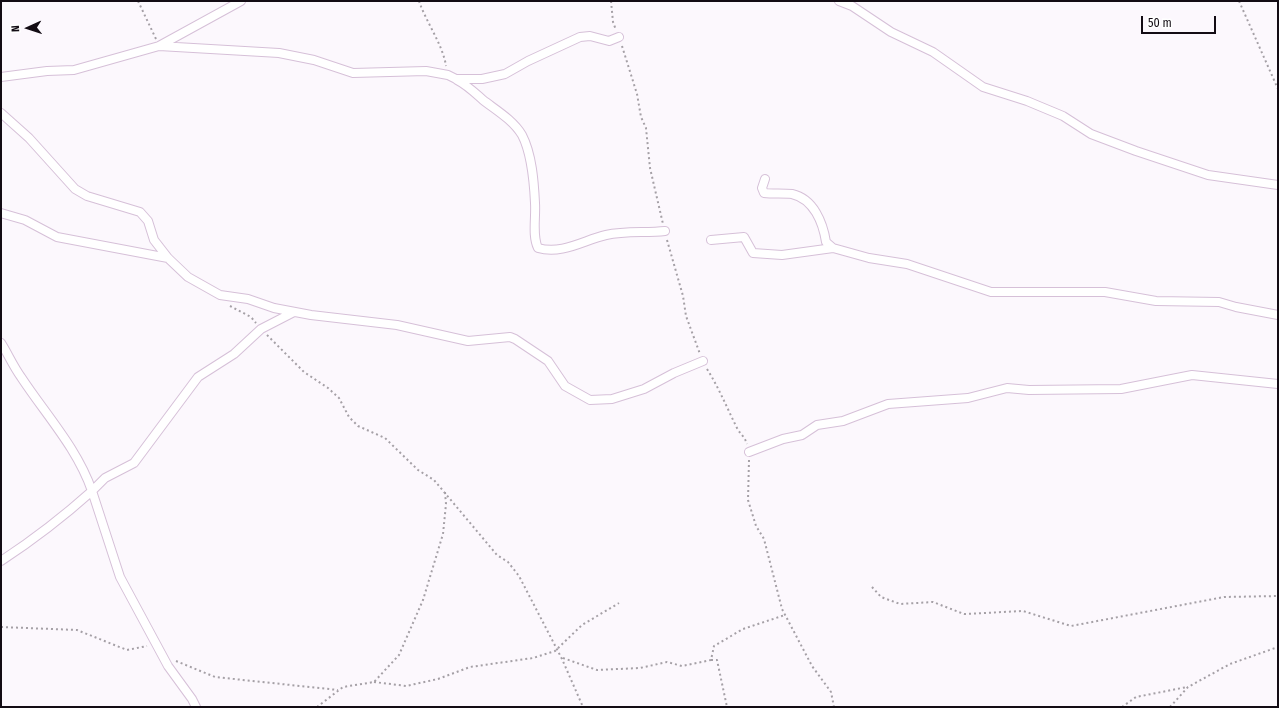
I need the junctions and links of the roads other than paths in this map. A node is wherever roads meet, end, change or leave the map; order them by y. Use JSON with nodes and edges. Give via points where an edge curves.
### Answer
{"nodes":[{"id":1,"x":241,"y":1,"type":"edge"},
{"id":2,"x":839,"y":1,"type":"edge"},
{"id":3,"x":619,"y":37,"type":"dead end"},
{"id":4,"x":159,"y":46,"type":"junction"},
{"id":5,"x":1,"y":77,"type":"edge"},
{"id":6,"x":456,"y":79,"type":"junction"},
{"id":7,"x":1,"y":113,"type":"edge"},
{"id":8,"x":765,"y":179,"type":"dead end"},
{"id":9,"x":1278,"y":185,"type":"edge"},
{"id":10,"x":1,"y":213,"type":"edge"},
{"id":11,"x":665,"y":231,"type":"dead end"},
{"id":12,"x":710,"y":240,"type":"dead end"},
{"id":13,"x":833,"y":248,"type":"junction"},
{"id":14,"x":168,"y":258,"type":"junction"},
{"id":15,"x":294,"y":312,"type":"junction"},
{"id":16,"x":1278,"y":315,"type":"edge"},
{"id":17,"x":1,"y":343,"type":"edge"},
{"id":18,"x":703,"y":361,"type":"dead end"},
{"id":19,"x":1278,"y":384,"type":"edge"},
{"id":20,"x":749,"y":452,"type":"dead end"},
{"id":21,"x":92,"y":491,"type":"junction"},
{"id":22,"x":1,"y":562,"type":"edge"},
{"id":23,"x":196,"y":707,"type":"edge"}],
"edges":[{"from":1,"to":4,"type":"street"},
{"from":2,"to":9,"type":"street","via":[[933,52],[983,87],[1063,116],[1091,134],[1208,175]]},
{"from":3,"to":6,"type":"street","via":[[609,41],[590,36],[580,37],[504,74],[482,79]]},
{"from":4,"to":5,"type":"street","via":[[74,70],[47,70]]},
{"from":4,"to":6,"type":"street","via":[[279,53],[314,60],[353,73],[426,71]]},
{"from":6,"to":11,"type":"street","via":[[505,116],[521,134],[529,155],[535,194],[534,240],[538,248],[547,251],[565,249],[608,235]]},
{"from":7,"to":14,"type":"street","via":[[29,138],[75,189],[86,196],[140,212],[148,220],[154,240]]},
{"from":8,"to":13,"type":"street","via":[[762,188],[764,193],[792,194],[818,214],[824,227],[826,242]]},
{"from":10,"to":14,"type":"street","via":[[25,220],[57,237]]},
{"from":12,"to":13,"type":"street","via":[[744,237],[753,253],[764,254],[794,254]]},
{"from":13,"to":16,"type":"street","via":[[869,258],[907,264],[991,292],[1105,292],[1156,301],[1220,302]]},
{"from":14,"to":15,"type":"street","via":[[188,277],[220,295],[248,299]]},
{"from":15,"to":18,"type":"street","via":[[397,325],[468,341],[515,338],[548,361],[564,386],[590,400],[612,399],[644,389]]},
{"from":15,"to":21,"type":"street","via":[[261,329],[234,354],[198,377],[134,463],[105,478]]},
{"from":17,"to":21,"type":"street","via":[[20,377],[71,447]]},
{"from":19,"to":20,"type":"street","via":[[1192,375],[1121,389],[1007,388],[968,398],[888,404],[843,421],[817,425],[802,435]]},
{"from":21,"to":22,"type":"street","via":[[65,516]]},
{"from":21,"to":23,"type":"street","via":[[120,577],[168,666]]}]}
